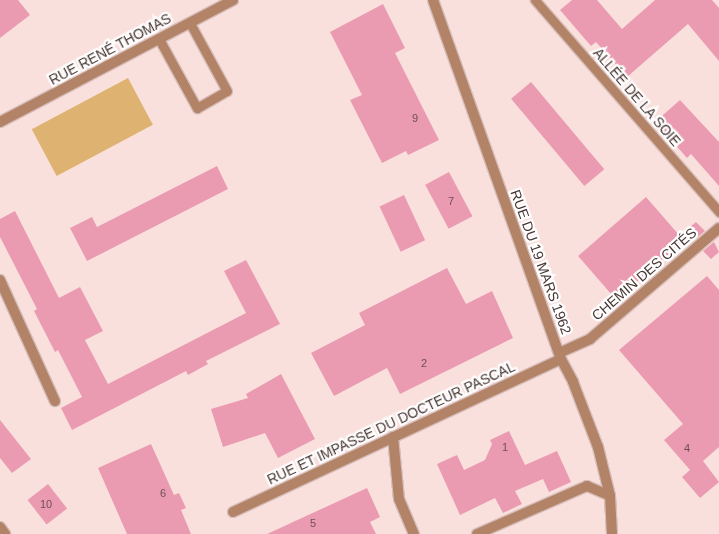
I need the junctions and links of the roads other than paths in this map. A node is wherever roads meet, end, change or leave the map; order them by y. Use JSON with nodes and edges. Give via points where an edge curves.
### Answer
{"nodes":[{"id":1,"x":233,"y":0,"type":"edge"},
{"id":2,"x":433,"y":0,"type":"edge"},
{"id":3,"x":535,"y":0,"type":"edge"},
{"id":4,"x":190,"y":23,"type":"junction"},
{"id":5,"x":159,"y":39,"type":"junction"},
{"id":6,"x":0,"y":122,"type":"edge"},
{"id":7,"x":719,"y":212,"type":"edge"},
{"id":8,"x":719,"y":228,"type":"edge"},
{"id":9,"x":0,"y":280,"type":"edge"},
{"id":10,"x":560,"y":356,"type":"junction"},
{"id":11,"x":55,"y":402,"type":"dead end"},
{"id":12,"x":393,"y":437,"type":"junction"},
{"id":13,"x":610,"y":496,"type":"junction"},
{"id":14,"x":233,"y":512,"type":"dead end"},
{"id":15,"x":0,"y":526,"type":"edge"},
{"id":16,"x":5,"y":534,"type":"edge"},
{"id":17,"x":414,"y":534,"type":"edge"},
{"id":18,"x":477,"y":534,"type":"edge"},
{"id":19,"x":612,"y":534,"type":"edge"}],
"edges":[{"from":1,"to":4,"type":"street","name":"RUE RENÉ THOMAS"},
{"from":2,"to":10,"type":"street","name":"RUE DU 19 MARS 1962"},
{"from":3,"to":7,"type":"lane","name":"ALLÉE DE LA SOIE"},
{"from":4,"to":5,"type":"street","name":"RUE RENÉ THOMAS"},
{"from":4,"to":5,"type":"lane","via":[[228,91],[197,108]]},
{"from":5,"to":6,"type":"street","name":"RUE RENÉ THOMAS"},
{"from":8,"to":10,"type":"street","name":"CHEMIN DES CITÉS","via":[[590,339]]},
{"from":9,"to":11,"type":"street"},
{"from":10,"to":12,"type":"street","name":"RUE ET IMPASSE DU DOCTEUR PASCAL"},
{"from":10,"to":13,"type":"street","name":"RUE DU 19 MARS 1962","via":[[574,382],[598,447]]},
{"from":12,"to":14,"type":"street","name":"RUE ET IMPASSE DU DOCTEUR PASCAL"},
{"from":12,"to":17,"type":"street","via":[[399,499]]},
{"from":13,"to":18,"type":"street","via":[[587,486]]},
{"from":13,"to":19,"type":"street","name":"RUE DU 19 MARS 1962"},
{"from":15,"to":16,"type":"street"}]}
